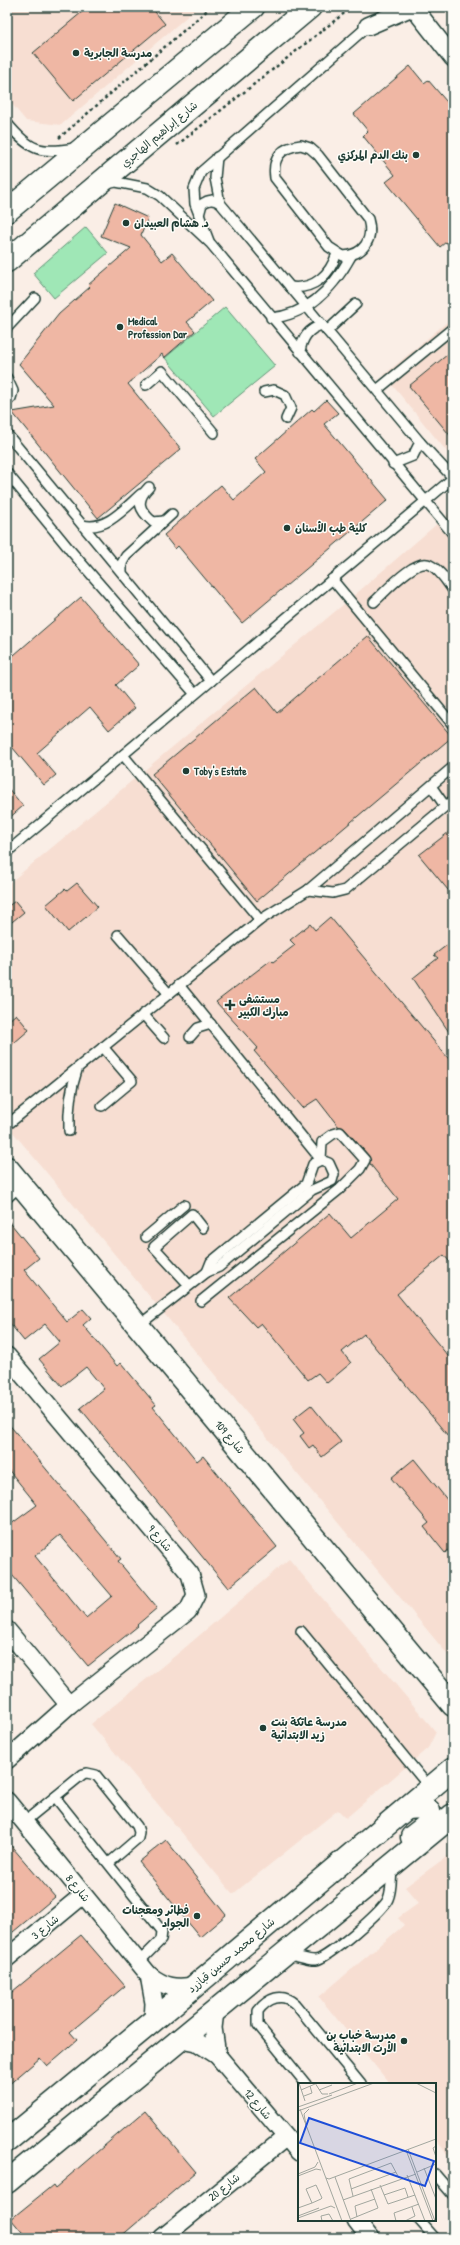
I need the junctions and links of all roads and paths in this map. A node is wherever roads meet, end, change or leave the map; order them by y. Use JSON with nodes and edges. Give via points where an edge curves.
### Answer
{"nodes":[{"id":1,"x":211,"y":7,"type":"edge"},
{"id":2,"x":253,"y":7,"type":"edge"},
{"id":3,"x":310,"y":7,"type":"edge"},
{"id":4,"x":352,"y":7,"type":"edge"},
{"id":5,"x":412,"y":7,"type":"edge"},
{"id":6,"x":368,"y":26,"type":"joint"},
{"id":7,"x":453,"y":58,"type":"edge"},
{"id":8,"x":7,"y":123,"type":"edge"},
{"id":9,"x":84,"y":146,"type":"junction"},
{"id":10,"x":172,"y":149,"type":"dead end"},
{"id":11,"x":44,"y":151,"type":"junction"},
{"id":12,"x":217,"y":157,"type":"junction"},
{"id":13,"x":94,"y":188,"type":"junction"},
{"id":14,"x":220,"y":203,"type":"junction"},
{"id":15,"x":7,"y":211,"type":"edge"},
{"id":16,"x":199,"y":216,"type":"junction"},
{"id":17,"x":211,"y":244,"type":"junction"},
{"id":18,"x":337,"y":253,"type":"junction"},
{"id":19,"x":351,"y":256,"type":"junction"},
{"id":20,"x":7,"y":261,"type":"edge"},
{"id":21,"x":290,"y":286,"type":"junction"},
{"id":22,"x":35,"y":298,"type":"dead end"},
{"id":23,"x":356,"y":304,"type":"dead end"},
{"id":24,"x":306,"y":306,"type":"junction"},
{"id":25,"x":271,"y":318,"type":"junction"},
{"id":26,"x":7,"y":328,"type":"edge"},
{"id":27,"x":325,"y":328,"type":"junction"},
{"id":28,"x":453,"y":328,"type":"edge"},
{"id":29,"x":300,"y":352,"type":"junction"},
{"id":30,"x":7,"y":378,"type":"edge"},
{"id":31,"x":146,"y":385,"type":"dead end"},
{"id":32,"x":377,"y":390,"type":"junction"},
{"id":33,"x":264,"y":392,"type":"dead end"},
{"id":34,"x":7,"y":401,"type":"edge"},
{"id":35,"x":286,"y":419,"type":"dead end"},
{"id":36,"x":214,"y":433,"type":"dead end"},
{"id":37,"x":7,"y":434,"type":"edge"},
{"id":38,"x":420,"y":442,"type":"junction"},
{"id":39,"x":393,"y":464,"type":"junction"},
{"id":40,"x":7,"y":473,"type":"edge"},
{"id":41,"x":453,"y":478,"type":"edge"},
{"id":42,"x":149,"y":487,"type":"dead end"},
{"id":43,"x":141,"y":494,"type":"junction"},
{"id":44,"x":426,"y":501,"type":"junction"},
{"id":45,"x":172,"y":514,"type":"dead end"},
{"id":46,"x":164,"y":521,"type":"junction"},
{"id":47,"x":83,"y":524,"type":"junction"},
{"id":48,"x":453,"y":534,"type":"edge"},
{"id":49,"x":122,"y":570,"type":"junction"},
{"id":50,"x":332,"y":579,"type":"junction"},
{"id":51,"x":453,"y":590,"type":"edge"},
{"id":52,"x":374,"y":602,"type":"dead end"},
{"id":53,"x":211,"y":680,"type":"junction"},
{"id":54,"x":195,"y":694,"type":"junction"},
{"id":55,"x":453,"y":725,"type":"edge"},
{"id":56,"x":122,"y":755,"type":"junction"},
{"id":57,"x":453,"y":767,"type":"edge"},
{"id":58,"x":431,"y":786,"type":"junction"},
{"id":59,"x":453,"y":800,"type":"edge"},
{"id":60,"x":445,"y":806,"type":"junction"},
{"id":61,"x":7,"y":852,"type":"edge"},
{"id":62,"x":308,"y":890,"type":"junction"},
{"id":63,"x":260,"y":920,"type":"junction"},
{"id":64,"x":118,"y":935,"type":"dead end"},
{"id":65,"x":179,"y":986,"type":"junction"},
{"id":66,"x":169,"y":994,"type":"junction"},
{"id":67,"x":143,"y":1014,"type":"junction"},
{"id":68,"x":211,"y":1024,"type":"junction"},
{"id":69,"x":190,"y":1037,"type":"dead end"},
{"id":70,"x":164,"y":1038,"type":"dead end"},
{"id":71,"x":103,"y":1047,"type":"junction"},
{"id":72,"x":77,"y":1069,"type":"junction"},
{"id":73,"x":102,"y":1106,"type":"dead end"},
{"id":74,"x":7,"y":1125,"type":"edge"},
{"id":75,"x":69,"y":1131,"type":"dead end"},
{"id":76,"x":321,"y":1160,"type":"junction"},
{"id":77,"x":7,"y":1168,"type":"edge"},
{"id":78,"x":14,"y":1191,"type":"edge"},
{"id":79,"x":184,"y":1205,"type":"dead end"},
{"id":80,"x":203,"y":1228,"type":"dead end"},
{"id":81,"x":146,"y":1237,"type":"dead end"},
{"id":82,"x":207,"y":1272,"type":"junction"},
{"id":83,"x":189,"y":1285,"type":"junction"},
{"id":84,"x":201,"y":1301,"type":"dead end"},
{"id":85,"x":138,"y":1326,"type":"junction"},
{"id":86,"x":7,"y":1356,"type":"edge"},
{"id":87,"x":7,"y":1630,"type":"edge"},
{"id":88,"x":301,"y":1631,"type":"dead end"},
{"id":89,"x":450,"y":1695,"type":"edge"},
{"id":90,"x":69,"y":1706,"type":"junction"},
{"id":91,"x":7,"y":1760,"type":"edge"},
{"id":92,"x":453,"y":1768,"type":"edge"},
{"id":93,"x":430,"y":1788,"type":"junction"},
{"id":94,"x":55,"y":1797,"type":"junction"},
{"id":95,"x":7,"y":1801,"type":"edge"},
{"id":96,"x":407,"y":1808,"type":"junction"},
{"id":97,"x":453,"y":1815,"type":"edge"},
{"id":98,"x":24,"y":1822,"type":"junction"},
{"id":99,"x":109,"y":1863,"type":"junction"},
{"id":100,"x":392,"y":1865,"type":"junction"},
{"id":101,"x":83,"y":1895,"type":"junction"},
{"id":102,"x":313,"y":1929,"type":"junction"},
{"id":103,"x":7,"y":1958,"type":"edge"},
{"id":104,"x":277,"y":1959,"type":"junction"},
{"id":105,"x":138,"y":1963,"type":"junction"},
{"id":106,"x":149,"y":1975,"type":"junction"},
{"id":107,"x":196,"y":1985,"type":"junction"},
{"id":108,"x":215,"y":2011,"type":"junction"},
{"id":109,"x":153,"y":2021,"type":"junction"},
{"id":110,"x":182,"y":2039,"type":"junction"},
{"id":111,"x":217,"y":2055,"type":"junction"},
{"id":112,"x":305,"y":2083,"type":"edge"},
{"id":113,"x":360,"y":2083,"type":"edge"},
{"id":114,"x":286,"y":2136,"type":"junction"},
{"id":115,"x":7,"y":2141,"type":"edge"},
{"id":116,"x":298,"y":2151,"type":"edge"},
{"id":117,"x":436,"y":2175,"type":"edge"},
{"id":118,"x":7,"y":2182,"type":"edge"},
{"id":119,"x":451,"y":2192,"type":"edge"},
{"id":120,"x":357,"y":2221,"type":"edge"},
{"id":121,"x":420,"y":2221,"type":"edge"},
{"id":122,"x":162,"y":2238,"type":"edge"},
{"id":123,"x":370,"y":2238,"type":"edge"},
{"id":124,"x":435,"y":2238,"type":"edge"}],
"edges":[{"from":1,"to":11,"type":"path"},
{"from":2,"to":9,"type":"street"},
{"from":3,"to":13,"type":"street","name":"شارع إبراهيم الهاجري"},
{"from":4,"to":10,"type":"path"},
{"from":5,"to":6,"type":"street"},
{"from":5,"to":7,"type":"street"},
{"from":6,"to":12,"type":"lane"},
{"from":8,"to":11,"type":"lane","via":[[27,145]]},
{"from":9,"to":11,"type":"lane"},
{"from":9,"to":15,"type":"street"},
{"from":12,"to":14,"type":"lane","via":[[215,178]]},
{"from":12,"to":16,"type":"lane","via":[[201,172],[194,190]]},
{"from":13,"to":17,"type":"lane","via":[[116,182],[147,188],[160,196]]},
{"from":13,"to":20,"type":"street","name":"شارع إبراهيم الهاجري"},
{"from":14,"to":16,"type":"lane","via":[[207,200],[198,210]]},
{"from":14,"to":21,"type":"lane"},
{"from":16,"to":17,"type":"lane"},
{"from":17,"to":25,"type":"lane"},
{"from":18,"to":19,"type":"lane"},
{"from":18,"to":19,"type":"lane","via":[[329,247],[274,178],[273,168],[282,150],[301,145],[310,148],[368,219],[368,242],[358,253]]},
{"from":18,"to":21,"type":"lane","via":[[329,271],[317,282],[304,287]]},
{"from":19,"to":24,"type":"lane","via":[[337,280]]},
{"from":21,"to":24,"type":"lane"},
{"from":22,"to":26,"type":"lane"},
{"from":23,"to":27,"type":"lane"},
{"from":24,"to":25,"type":"lane","via":[[294,314]]},
{"from":24,"to":27,"type":"lane"},
{"from":25,"to":29,"type":"lane"},
{"from":27,"to":29,"type":"lane","via":[[316,327],[306,334]]},
{"from":27,"to":32,"type":"lane"},
{"from":28,"to":32,"type":"lane"},
{"from":29,"to":39,"type":"lane"},
{"from":30,"to":34,"type":"lane","via":[[13,391]]},
{"from":31,"to":36,"type":"lane","via":[[162,371]]},
{"from":32,"to":38,"type":"lane"},
{"from":33,"to":35,"type":"lane","via":[[274,390],[285,395],[291,408]]},
{"from":37,"to":47,"type":"lane"},
{"from":38,"to":39,"type":"lane","via":[[413,456]]},
{"from":38,"to":41,"type":"lane"},
{"from":39,"to":44,"type":"lane"},
{"from":40,"to":54,"type":"lane"},
{"from":41,"to":44,"type":"lane"},
{"from":42,"to":43,"type":"lane"},
{"from":43,"to":46,"type":"lane","via":[[140,504],[144,515],[153,522]]},
{"from":43,"to":47,"type":"lane","via":[[116,517],[105,523],[91,527]]},
{"from":44,"to":48,"type":"lane"},
{"from":44,"to":50,"type":"lane"},
{"from":45,"to":46,"type":"lane"},
{"from":46,"to":49,"type":"lane","via":[[126,556]]},
{"from":47,"to":49,"type":"lane"},
{"from":49,"to":53,"type":"lane"},
{"from":50,"to":53,"type":"lane"},
{"from":50,"to":55,"type":"lane"},
{"from":51,"to":52,"type":"lane","via":[[435,568],[421,563]]},
{"from":53,"to":54,"type":"lane"},
{"from":54,"to":56,"type":"lane"},
{"from":56,"to":61,"type":"lane"},
{"from":56,"to":63,"type":"lane"},
{"from":57,"to":58,"type":"lane"},
{"from":58,"to":60,"type":"lane"},
{"from":58,"to":62,"type":"lane"},
{"from":59,"to":60,"type":"lane"},
{"from":60,"to":62,"type":"lane","via":[[345,890],[333,893]]},
{"from":62,"to":63,"type":"lane"},
{"from":63,"to":65,"type":"lane"},
{"from":64,"to":66,"type":"lane"},
{"from":65,"to":66,"type":"lane"},
{"from":65,"to":68,"type":"lane"},
{"from":66,"to":67,"type":"lane"},
{"from":67,"to":70,"type":"lane"},
{"from":67,"to":71,"type":"lane"},
{"from":68,"to":69,"type":"lane","via":[[198,1028]]},
{"from":68,"to":76,"type":"lane"},
{"from":71,"to":72,"type":"lane"},
{"from":71,"to":73,"type":"lane","via":[[132,1081]]},
{"from":72,"to":74,"type":"lane"},
{"from":72,"to":75,"type":"lane","via":[[70,1091]]},
{"from":76,"to":82,"type":"lane","via":[[313,1164],[306,1184],[211,1262]]},
{"from":76,"to":82,"type":"lane","via":[[329,1163],[334,1174],[332,1181],[312,1190],[219,1267]]},
{"from":76,"to":84,"type":"lane","via":[[322,1142],[340,1132],[365,1160],[360,1169],[340,1189]]},
{"from":77,"to":78,"type":"street","name":"شارع 109"},
{"from":78,"to":85,"type":"street","name":"شارع 109"},
{"from":79,"to":81,"type":"lane"},
{"from":80,"to":83,"type":"lane","via":[[192,1214],[154,1247]]},
{"from":82,"to":83,"type":"lane"},
{"from":83,"to":85,"type":"lane"},
{"from":85,"to":89,"type":"street","name":"شارع 109"},
{"from":86,"to":90,"type":"street","name":"شارع 9","via":[[190,1574],[196,1595],[188,1611]]},
{"from":87,"to":90,"type":"street"},
{"from":88,"to":93,"type":"lane"},
{"from":90,"to":91,"type":"street","name":"شارع 9"},
{"from":92,"to":93,"type":"street","name":"شارع محمد حسين قبازرد"},
{"from":93,"to":96,"type":"street","name":"شارع محمد حسين قبازرد"},
{"from":94,"to":98,"type":"lane"},
{"from":94,"to":99,"type":"lane"},
{"from":94,"to":99,"type":"lane","via":[[83,1774],[87,1772],[96,1775],[137,1826],[139,1832],[138,1838]]},
{"from":95,"to":98,"type":"street","name":"شارع 8"},
{"from":96,"to":102,"type":"street","via":[[422,1807],[429,1811],[430,1820],[426,1826],[351,1888]]},
{"from":96,"to":107,"type":"street","name":"شارع محمد حسين قبازرد"},
{"from":97,"to":100,"type":"street"},
{"from":98,"to":101,"type":"street","name":"شارع 8"},
{"from":99,"to":105,"type":"lane","via":[[162,1931],[161,1940]]},
{"from":100,"to":102,"type":"street"},
{"from":100,"to":104,"type":"lane","via":[[390,1892],[385,1904],[326,1956],[317,1960],[295,1955]]},
{"from":101,"to":103,"type":"street","name":"شارع 3"},
{"from":101,"to":105,"type":"street","name":"شارع 8"},
{"from":102,"to":104,"type":"street"},
{"from":104,"to":108,"type":"street"},
{"from":105,"to":106,"type":"street","name":"شارع 8"},
{"from":106,"to":107,"type":"street","name":"شارع 8","via":[[166,1986],[181,1988]]},
{"from":106,"to":109,"type":"street","via":[[154,2003]]},
{"from":107,"to":109,"type":"street","name":"شارع محمد حسين قبازرد"},
{"from":108,"to":110,"type":"street"},
{"from":108,"to":111,"type":"street","via":[[213,2028]]},
{"from":109,"to":115,"type":"street","name":"شارع محمد حسين قبازرد"},
{"from":110,"to":111,"type":"street","name":"شارع 12","via":[[197,2042]]},
{"from":110,"to":118,"type":"street"},
{"from":111,"to":114,"type":"street","name":"شارع 12"},
{"from":112,"to":113,"type":"lane","via":[[258,2025],[258,2011],[277,1997],[287,1998],[295,2004]]},
{"from":114,"to":116,"type":"street","name":"شارع 12"},
{"from":114,"to":122,"type":"street","name":"شارع 20"},
{"from":117,"to":119,"type":"lane"},
{"from":120,"to":123,"type":"street"},
{"from":121,"to":124,"type":"lane"}]}
